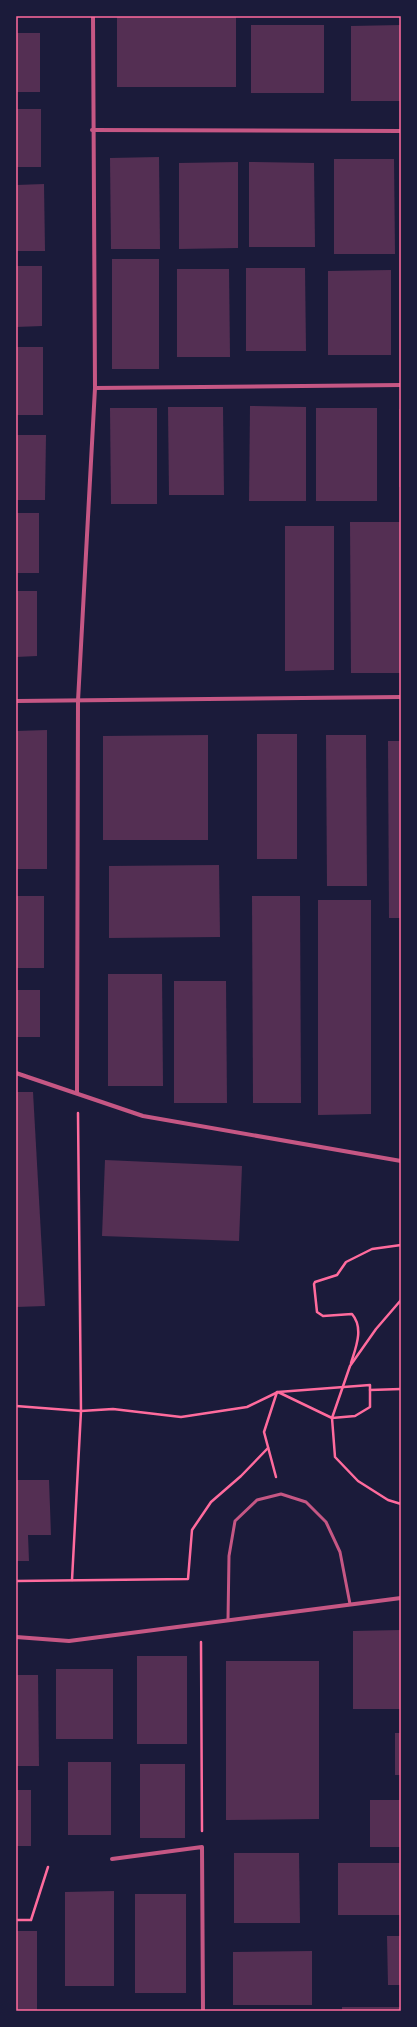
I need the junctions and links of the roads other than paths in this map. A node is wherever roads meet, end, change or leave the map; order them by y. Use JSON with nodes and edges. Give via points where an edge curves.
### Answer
{"nodes":[{"id":1,"x":93,"y":16,"type":"edge"},
{"id":2,"x":92,"y":130,"type":"junction"},
{"id":3,"x":401,"y":131,"type":"edge"},
{"id":4,"x":401,"y":385,"type":"edge"},
{"id":5,"x":95,"y":388,"type":"junction"},
{"id":6,"x":401,"y":697,"type":"edge"},
{"id":7,"x":16,"y":701,"type":"edge"},
{"id":8,"x":78,"y":701,"type":"junction"},
{"id":9,"x":16,"y":1073,"type":"edge"},
{"id":10,"x":77,"y":1093,"type":"junction"},
{"id":11,"x":401,"y":1161,"type":"edge"},
{"id":12,"x":401,"y":1598,"type":"edge"},
{"id":13,"x":350,"y":1604,"type":"junction"},
{"id":14,"x":228,"y":1620,"type":"junction"},
{"id":15,"x":16,"y":1637,"type":"edge"},
{"id":16,"x":112,"y":1859,"type":"dead end"},
{"id":17,"x":203,"y":2011,"type":"edge"}],
"edges":[{"from":1,"to":2,"type":"street"},
{"from":2,"to":3,"type":"street"},
{"from":2,"to":5,"type":"street"},
{"from":4,"to":5,"type":"street"},
{"from":5,"to":8,"type":"street"},
{"from":6,"to":8,"type":"street"},
{"from":7,"to":8,"type":"street"},
{"from":8,"to":10,"type":"street"},
{"from":9,"to":10,"type":"street"},
{"from":10,"to":11,"type":"street","via":[[143,1116]]},
{"from":12,"to":13,"type":"street"},
{"from":13,"to":14,"type":"street"},
{"from":13,"to":14,"type":"lane","via":[[340,1552],[326,1522],[306,1502],[281,1494],[257,1500],[236,1521],[229,1556]]},
{"from":14,"to":15,"type":"street","via":[[68,1640]]},
{"from":16,"to":17,"type":"street","via":[[202,1848]]}]}
